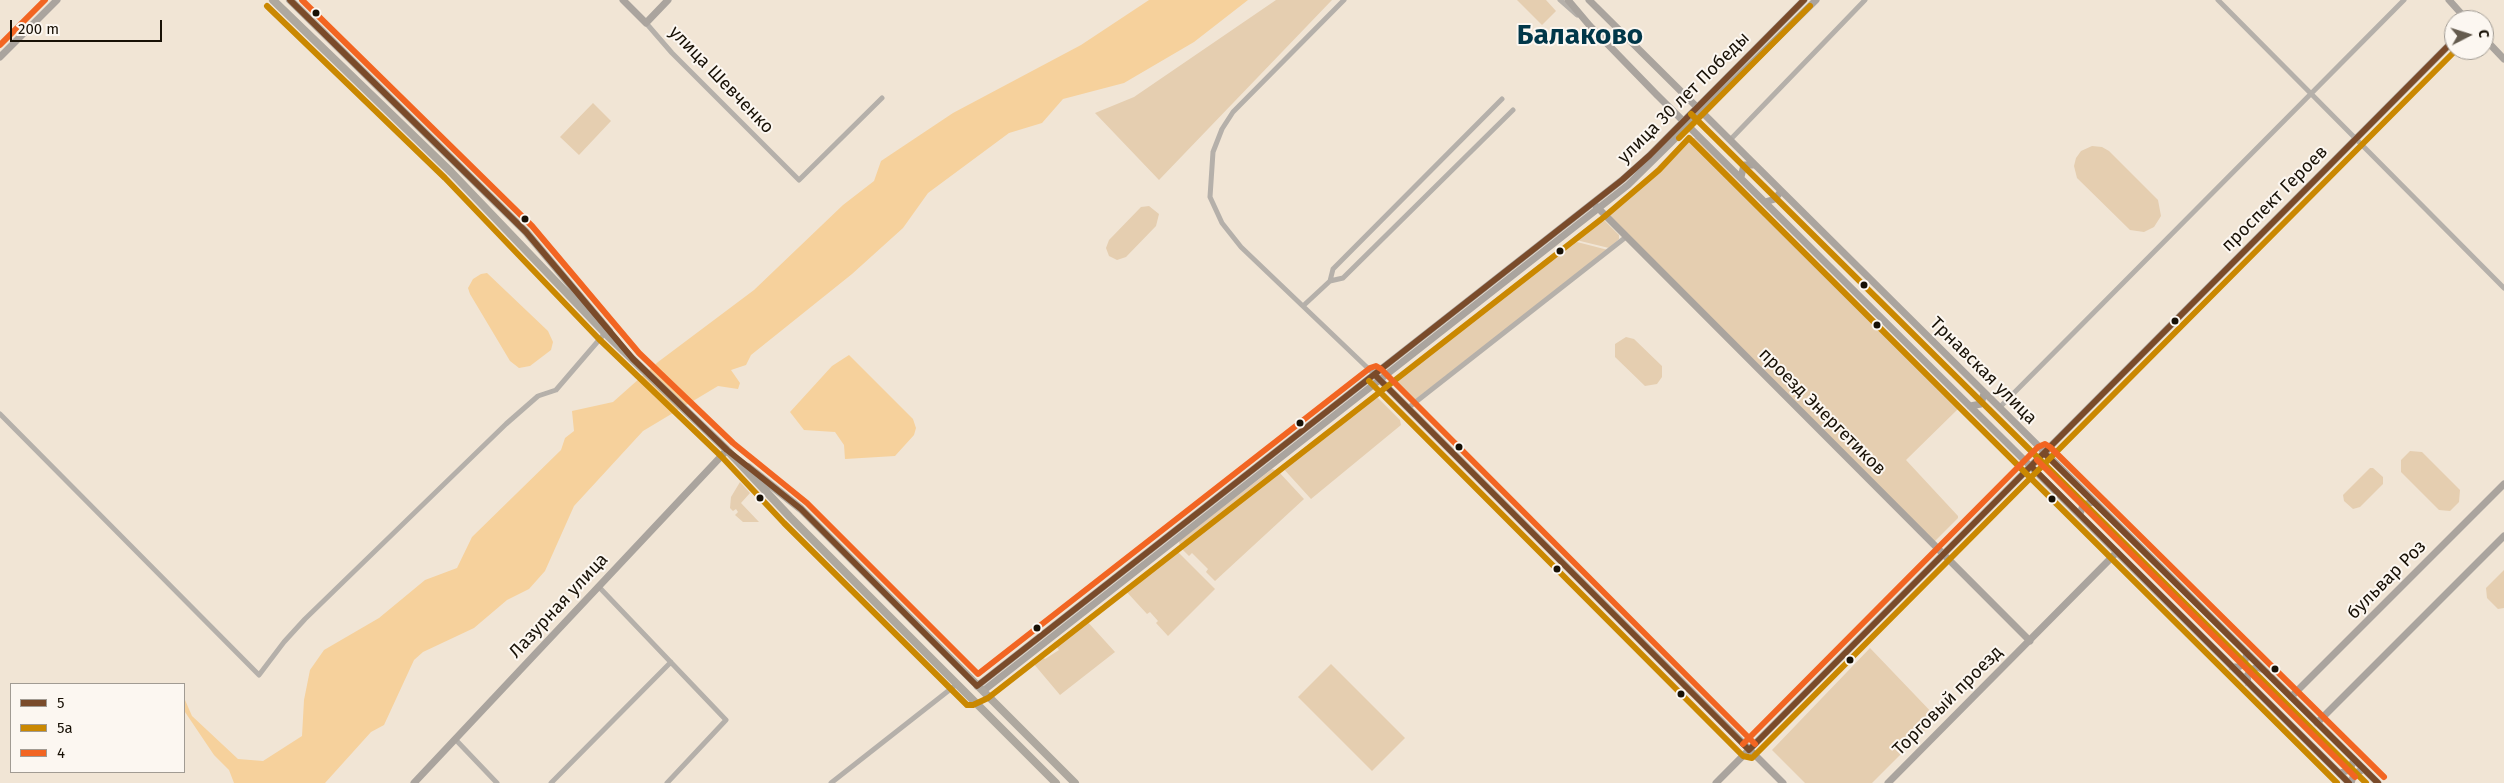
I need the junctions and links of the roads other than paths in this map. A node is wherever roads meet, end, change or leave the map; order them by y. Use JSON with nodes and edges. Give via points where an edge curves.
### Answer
{"nodes":[{"id":1,"x":57,"y":0,"type":"edge"},
{"id":2,"x":273,"y":0,"type":"edge"},
{"id":3,"x":290,"y":0,"type":"edge"},
{"id":4,"x":623,"y":0,"type":"edge"},
{"id":5,"x":668,"y":0,"type":"edge"},
{"id":6,"x":1344,"y":0,"type":"edge"},
{"id":7,"x":1560,"y":0,"type":"edge"},
{"id":8,"x":1569,"y":0,"type":"edge"},
{"id":9,"x":1589,"y":0,"type":"edge"},
{"id":10,"x":1804,"y":0,"type":"edge"},
{"id":11,"x":1816,"y":0,"type":"edge"},
{"id":12,"x":1865,"y":0,"type":"edge"},
{"id":13,"x":2218,"y":0,"type":"edge"},
{"id":14,"x":2404,"y":0,"type":"edge"},
{"id":15,"x":2448,"y":0,"type":"edge"},
{"id":16,"x":2458,"y":10,"type":"edge"},
{"id":17,"x":646,"y":23,"type":"junction"},
{"id":18,"x":1590,"y":26,"type":"junction"},
{"id":19,"x":2494,"y":49,"type":"edge"},
{"id":20,"x":2444,"y":50,"type":"edge"},
{"id":21,"x":0,"y":57,"type":"edge"},
{"id":22,"x":2504,"y":60,"type":"edge"},
{"id":23,"x":2310,"y":93,"type":"junction"},
{"id":24,"x":882,"y":98,"type":"dead end"},
{"id":25,"x":1502,"y":99,"type":"dead end"},
{"id":26,"x":1513,"y":110,"type":"dead end"},
{"id":27,"x":1699,"y":110,"type":"junction"},
{"id":28,"x":1686,"y":124,"type":"junction"},
{"id":29,"x":2356,"y":138,"type":"junction"},
{"id":30,"x":1730,"y":140,"type":"junction"},
{"id":31,"x":1755,"y":165,"type":"junction"},
{"id":32,"x":1741,"y":177,"type":"junction"},
{"id":33,"x":1781,"y":191,"type":"junction"},
{"id":34,"x":1765,"y":202,"type":"junction"},
{"id":35,"x":1596,"y":206,"type":"junction"},
{"id":36,"x":1626,"y":237,"type":"junction"},
{"id":37,"x":553,"y":262,"type":"junction"},
{"id":38,"x":541,"y":266,"type":"junction"},
{"id":39,"x":1330,"y":281,"type":"junction"},
{"id":40,"x":2504,"y":288,"type":"edge"},
{"id":41,"x":1303,"y":306,"type":"junction"},
{"id":42,"x":605,"y":333,"type":"junction"},
{"id":43,"x":633,"y":359,"type":"junction"},
{"id":44,"x":1378,"y":378,"type":"junction"},
{"id":45,"x":1984,"y":393,"type":"junction"},
{"id":46,"x":1970,"y":406,"type":"junction"},
{"id":47,"x":1408,"y":408,"type":"junction"},
{"id":48,"x":1999,"y":408,"type":"junction"},
{"id":49,"x":0,"y":414,"type":"edge"},
{"id":50,"x":727,"y":450,"type":"junction"},
{"id":51,"x":2044,"y":453,"type":"junction"},
{"id":52,"x":2031,"y":466,"type":"junction"},
{"id":53,"x":762,"y":482,"type":"junction"},
{"id":54,"x":2504,"y":484,"type":"edge"},
{"id":55,"x":2094,"y":502,"type":"junction"},
{"id":56,"x":2080,"y":514,"type":"junction"},
{"id":57,"x":2504,"y":536,"type":"edge"},
{"id":58,"x":2117,"y":552,"type":"junction"},
{"id":59,"x":1943,"y":555,"type":"junction"},
{"id":60,"x":599,"y":587,"type":"junction"},
{"id":61,"x":2030,"y":641,"type":"junction"},
{"id":62,"x":2247,"y":653,"type":"junction"},
{"id":63,"x":671,"y":662,"type":"junction"},
{"id":64,"x":2232,"y":667,"type":"junction"},
{"id":65,"x":2264,"y":670,"type":"junction"},
{"id":66,"x":2248,"y":683,"type":"junction"},
{"id":67,"x":957,"y":684,"type":"junction"},
{"id":68,"x":980,"y":688,"type":"junction"},
{"id":69,"x":970,"y":697,"type":"junction"},
{"id":70,"x":2291,"y":697,"type":"junction"},
{"id":71,"x":2318,"y":723,"type":"junction"},
{"id":72,"x":455,"y":739,"type":"junction"},
{"id":73,"x":1750,"y":750,"type":"junction"},
{"id":74,"x":2354,"y":759,"type":"junction"},
{"id":75,"x":2364,"y":769,"type":"junction"},
{"id":76,"x":2340,"y":773,"type":"junction"},
{"id":77,"x":414,"y":783,"type":"edge"},
{"id":78,"x":497,"y":783,"type":"edge"},
{"id":79,"x":551,"y":783,"type":"edge"},
{"id":80,"x":667,"y":783,"type":"edge"},
{"id":81,"x":831,"y":783,"type":"edge"},
{"id":82,"x":1056,"y":783,"type":"edge"},
{"id":83,"x":1075,"y":783,"type":"edge"},
{"id":84,"x":1716,"y":783,"type":"edge"},
{"id":85,"x":1783,"y":783,"type":"edge"},
{"id":86,"x":1888,"y":783,"type":"edge"},
{"id":87,"x":2350,"y":783,"type":"edge"},
{"id":88,"x":2378,"y":783,"type":"edge"}],
"edges":[{"from":1,"to":21,"type":"main road"},
{"from":2,"to":38,"type":"main road","via":[[451,172]]},
{"from":3,"to":37,"type":"main road"},
{"from":4,"to":17,"type":"main road","name":"улица Шевченко"},
{"from":5,"to":17,"type":"main road"},
{"from":6,"to":41,"type":"street","via":[[1233,112],[1213,152],[1210,198],[1222,223],[1241,247]]},
{"from":7,"to":18,"type":"street"},
{"from":8,"to":18,"type":"main road","name":"Трнавская улица"},
{"from":9,"to":27,"type":"main road","name":"Трнавская улица"},
{"from":10,"to":27,"type":"main road","name":"улица 30 лет Победы"},
{"from":11,"to":27,"type":"main road"},
{"from":12,"to":30,"type":"street"},
{"from":13,"to":23,"type":"street"},
{"from":14,"to":23,"type":"street"},
{"from":15,"to":16,"type":"main road"},
{"from":17,"to":24,"type":"street","name":"улица Шевченко","via":[[799,180]]},
{"from":18,"to":28,"type":"main road","name":"Трнавская улица"},
{"from":19,"to":22,"type":"main road"},
{"from":20,"to":29,"type":"main road","name":"проспект Героев"},
{"from":23,"to":29,"type":"street"},
{"from":23,"to":48,"type":"street"},
{"from":25,"to":39,"type":"street","via":[[1333,269]]},
{"from":26,"to":39,"type":"street","via":[[1343,278]]},
{"from":27,"to":28,"type":"main road","name":"улица 30 лет Победы"},
{"from":27,"to":30,"type":"main road","name":"Трнавская улица"},
{"from":28,"to":32,"type":"main road","name":"Трнавская улица"},
{"from":28,"to":35,"type":"main road","name":"улица 30 лет Победы"},
{"from":29,"to":40,"type":"street"},
{"from":29,"to":51,"type":"main road","name":"проспект Героев"},
{"from":30,"to":31,"type":"main road","name":"Трнавская улица"},
{"from":31,"to":32,"type":"main road","via":[[1744,165]]},
{"from":31,"to":33,"type":"main road","name":"Трнавская улица"},
{"from":32,"to":34,"type":"main road","name":"Трнавская улица"},
{"from":33,"to":34,"type":"main road","via":[[1775,199]]},
{"from":33,"to":45,"type":"main road","name":"Трнавская улица"},
{"from":34,"to":46,"type":"main road","name":"Трнавская улица"},
{"from":35,"to":36,"type":"main road","name":"проезд Энергетиков"},
{"from":35,"to":44,"type":"main road","name":"улица 30 лет Победы"},
{"from":36,"to":47,"type":"street"},
{"from":36,"to":59,"type":"main road","name":"проезд Энергетиков"},
{"from":37,"to":38,"type":"main road","via":[[548,269]]},
{"from":37,"to":43,"type":"main road"},
{"from":38,"to":42,"type":"main road"},
{"from":39,"to":41,"type":"street"},
{"from":41,"to":44,"type":"street"},
{"from":42,"to":43,"type":"main road"},
{"from":42,"to":49,"type":"street","via":[[556,390],[538,396],[506,424],[305,619],[259,675]]},
{"from":43,"to":50,"type":"main road"},
{"from":44,"to":47,"type":"main road"},
{"from":44,"to":68,"type":"main road","name":"улица 30 лет Победы"},
{"from":45,"to":46,"type":"main road","via":[[1981,404]]},
{"from":45,"to":48,"type":"main road","name":"Трнавская улица"},
{"from":46,"to":52,"type":"main road","name":"Трнавская улица"},
{"from":47,"to":73,"type":"main road"},
{"from":48,"to":51,"type":"main road","name":"Трнавская улица"},
{"from":50,"to":53,"type":"main road"},
{"from":50,"to":60,"type":"main road","name":"Лазурная улица"},
{"from":51,"to":52,"type":"main road","name":"проспект Героев"},
{"from":51,"to":55,"type":"main road","name":"Трнавская улица"},
{"from":52,"to":56,"type":"main road","name":"Трнавская улица"},
{"from":52,"to":59,"type":"main road","name":"проспект Героев"},
{"from":53,"to":67,"type":"main road"},
{"from":53,"to":68,"type":"main road","via":[[801,509]]},
{"from":54,"to":70,"type":"main road","name":"бульвар Роз"},
{"from":55,"to":56,"type":"main road","via":[[2083,505]]},
{"from":55,"to":62,"type":"main road","name":"Трнавская улица"},
{"from":56,"to":58,"type":"main road","name":"Трнавская улица"},
{"from":57,"to":71,"type":"main road"},
{"from":58,"to":61,"type":"main road","name":"Торговый проезд"},
{"from":58,"to":64,"type":"main road","name":"Трнавская улица"},
{"from":59,"to":61,"type":"main road","name":"проезд Энергетиков"},
{"from":59,"to":73,"type":"main road","name":"проспект Героев"},
{"from":60,"to":63,"type":"street"},
{"from":60,"to":72,"type":"main road","name":"Лазурная улица"},
{"from":61,"to":86,"type":"main road","name":"Торговый проезд"},
{"from":62,"to":64,"type":"main road","via":[[2244,664]]},
{"from":62,"to":65,"type":"main road","name":"Трнавская улица"},
{"from":63,"to":79,"type":"street"},
{"from":63,"to":80,"type":"street","via":[[726,720]]},
{"from":64,"to":66,"type":"main road","name":"Трнавская улица"},
{"from":65,"to":66,"type":"main road","via":[[2258,667],[2251,670],[2247,676]]},
{"from":65,"to":70,"type":"main road","name":"Трнавская улица"},
{"from":66,"to":76,"type":"main road","name":"Трнавская улица"},
{"from":67,"to":69,"type":"main road"},
{"from":67,"to":81,"type":"street"},
{"from":68,"to":69,"type":"main road"},
{"from":68,"to":83,"type":"main road"},
{"from":69,"to":82,"type":"main road"},
{"from":70,"to":71,"type":"main road","name":"Трнавская улица"},
{"from":71,"to":74,"type":"main road","name":"Трнавская улица"},
{"from":72,"to":77,"type":"main road","name":"Лазурная улица"},
{"from":72,"to":78,"type":"street"},
{"from":73,"to":84,"type":"main road","name":"проспект Героев"},
{"from":73,"to":85,"type":"main road"},
{"from":74,"to":75,"type":"main road","name":"Трнавская улица"},
{"from":74,"to":76,"type":"main road","via":[[2350,770]]},
{"from":75,"to":87,"type":"main road","via":[[2354,774]]},
{"from":75,"to":88,"type":"main road","name":"Трнавская улица"},
{"from":76,"to":87,"type":"main road","name":"Трнавская улица"}]}
